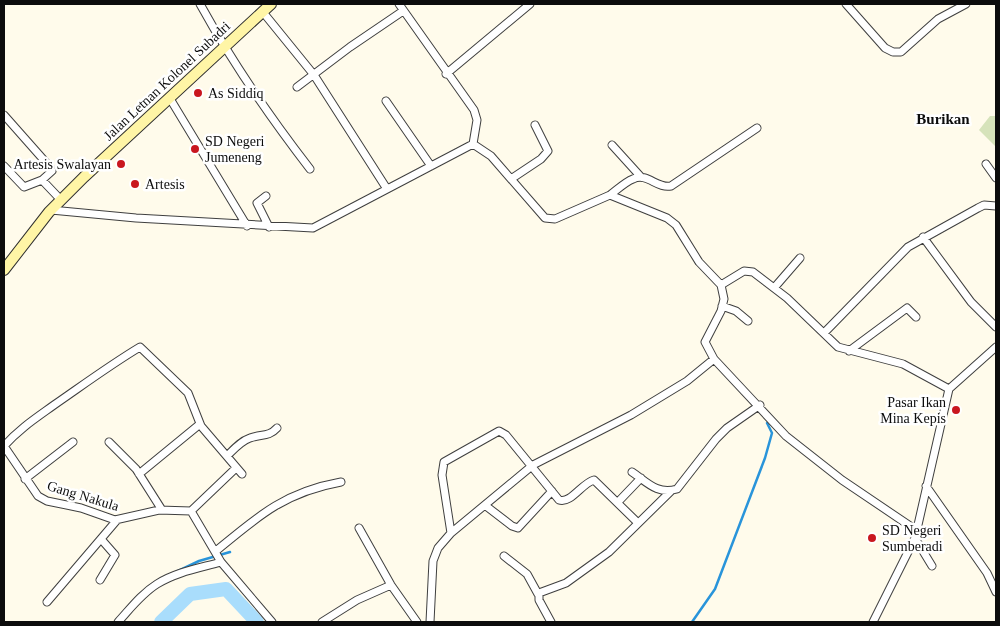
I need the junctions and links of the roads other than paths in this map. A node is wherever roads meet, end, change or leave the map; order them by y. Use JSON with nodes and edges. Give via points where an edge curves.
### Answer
{"nodes":[{"id":1,"x":200,"y":4,"type":"edge"},
{"id":2,"x":271,"y":4,"type":"edge"},
{"id":3,"x":399,"y":4,"type":"edge"},
{"id":4,"x":530,"y":4,"type":"edge"},
{"id":5,"x":846,"y":4,"type":"edge"},
{"id":6,"x":966,"y":4,"type":"edge"},
{"id":7,"x":262,"y":11,"type":"junction"},
{"id":8,"x":404,"y":11,"type":"junction"},
{"id":9,"x":223,"y":46,"type":"junction"},
{"id":10,"x":446,"y":74,"type":"junction"},
{"id":11,"x":314,"y":75,"type":"junction"},
{"id":12,"x":297,"y":87,"type":"dead end"},
{"id":13,"x":169,"y":97,"type":"junction"},
{"id":14,"x":386,"y":102,"type":"dead end"},
{"id":15,"x":4,"y":115,"type":"edge"},
{"id":16,"x":535,"y":125,"type":"dead end"},
{"id":17,"x":756,"y":128,"type":"dead end"},
{"id":18,"x":473,"y":144,"type":"junction"},
{"id":19,"x":612,"y":145,"type":"dead end"},
{"id":20,"x":986,"y":164,"type":"dead end"},
{"id":21,"x":4,"y":166,"type":"edge"},
{"id":22,"x":431,"y":166,"type":"junction"},
{"id":23,"x":310,"y":169,"type":"dead end"},
{"id":24,"x":641,"y":177,"type":"junction"},
{"id":25,"x":996,"y":178,"type":"edge"},
{"id":26,"x":511,"y":179,"type":"junction"},
{"id":27,"x":42,"y":180,"type":"junction"},
{"id":28,"x":387,"y":189,"type":"junction"},
{"id":29,"x":610,"y":195,"type":"junction"},
{"id":30,"x":266,"y":196,"type":"dead end"},
{"id":31,"x":61,"y":200,"type":"junction"},
{"id":32,"x":996,"y":206,"type":"edge"},
{"id":33,"x":52,"y":210,"type":"junction"},
{"id":34,"x":247,"y":226,"type":"junction"},
{"id":35,"x":269,"y":228,"type":"junction"},
{"id":36,"x":923,"y":237,"type":"junction"},
{"id":37,"x":800,"y":258,"type":"dead end"},
{"id":38,"x":4,"y":270,"type":"edge"},
{"id":39,"x":721,"y":285,"type":"junction"},
{"id":40,"x":774,"y":288,"type":"junction"},
{"id":41,"x":722,"y":306,"type":"junction"},
{"id":42,"x":916,"y":317,"type":"dead end"},
{"id":43,"x":748,"y":321,"type":"dead end"},
{"id":44,"x":996,"y":328,"type":"edge"},
{"id":45,"x":824,"y":333,"type":"junction"},
{"id":46,"x":996,"y":347,"type":"edge"},
{"id":47,"x":849,"y":351,"type":"junction"},
{"id":48,"x":714,"y":360,"type":"junction"},
{"id":49,"x":949,"y":389,"type":"junction"},
{"id":50,"x":760,"y":406,"type":"junction"},
{"id":51,"x":200,"y":424,"type":"junction"},
{"id":52,"x":277,"y":428,"type":"dead end"},
{"id":53,"x":73,"y":442,"type":"dead end"},
{"id":54,"x":109,"y":442,"type":"dead end"},
{"id":55,"x":4,"y":446,"type":"edge"},
{"id":56,"x":227,"y":456,"type":"junction"},
{"id":57,"x":533,"y":466,"type":"junction"},
{"id":58,"x":236,"y":468,"type":"junction"},
{"id":59,"x":632,"y":472,"type":"dead end"},
{"id":60,"x":139,"y":474,"type":"junction"},
{"id":61,"x":242,"y":474,"type":"dead end"},
{"id":62,"x":641,"y":478,"type":"junction"},
{"id":63,"x":25,"y":479,"type":"junction"},
{"id":64,"x":341,"y":482,"type":"dead end"},
{"id":65,"x":926,"y":486,"type":"junction"},
{"id":66,"x":552,"y":491,"type":"junction"},
{"id":67,"x":671,"y":491,"type":"junction"},
{"id":68,"x":618,"y":502,"type":"junction"},
{"id":69,"x":486,"y":506,"type":"junction"},
{"id":70,"x":162,"y":510,"type":"junction"},
{"id":71,"x":191,"y":512,"type":"junction"},
{"id":72,"x":117,"y":520,"type":"junction"},
{"id":73,"x":637,"y":522,"type":"junction"},
{"id":74,"x":359,"y":528,"type":"dead end"},
{"id":75,"x":451,"y":533,"type":"junction"},
{"id":76,"x":916,"y":534,"type":"junction"},
{"id":77,"x":101,"y":539,"type":"junction"},
{"id":78,"x":504,"y":556,"type":"dead end"},
{"id":79,"x":218,"y":557,"type":"junction"},
{"id":80,"x":932,"y":566,"type":"dead end"},
{"id":81,"x":100,"y":580,"type":"dead end"},
{"id":82,"x":390,"y":585,"type":"junction"},
{"id":83,"x":996,"y":592,"type":"edge"},
{"id":84,"x":538,"y":593,"type":"junction"},
{"id":85,"x":47,"y":602,"type":"dead end"},
{"id":86,"x":118,"y":622,"type":"edge"},
{"id":87,"x":272,"y":622,"type":"edge"},
{"id":88,"x":322,"y":622,"type":"edge"},
{"id":89,"x":416,"y":622,"type":"edge"},
{"id":90,"x":430,"y":622,"type":"edge"},
{"id":91,"x":551,"y":622,"type":"edge"},
{"id":92,"x":873,"y":622,"type":"edge"}],
"edges":[{"from":1,"to":9,"type":"street"},
{"from":2,"to":7,"type":"main road","name":"Jalan Letnan Kolonel Subadri"},
{"from":3,"to":8,"type":"street"},
{"from":4,"to":10,"type":"street"},
{"from":5,"to":6,"type":"street","via":[[885,48],[901,52],[938,19]]},
{"from":7,"to":9,"type":"main road","name":"Jalan Letnan Kolonel Subadri"},
{"from":7,"to":11,"type":"street"},
{"from":8,"to":10,"type":"street"},
{"from":8,"to":11,"type":"street"},
{"from":9,"to":13,"type":"main road","name":"Jalan Letnan Kolonel Subadri"},
{"from":9,"to":23,"type":"street","via":[[276,126]]},
{"from":10,"to":18,"type":"street","via":[[474,110],[477,120]]},
{"from":11,"to":12,"type":"street"},
{"from":11,"to":28,"type":"street"},
{"from":13,"to":31,"type":"main road","name":"Jalan Letnan Kolonel Subadri"},
{"from":13,"to":34,"type":"street"},
{"from":14,"to":22,"type":"street"},
{"from":15,"to":27,"type":"street","via":[[50,168],[52,172]]},
{"from":16,"to":26,"type":"street","via":[[548,151],[542,159]]},
{"from":17,"to":24,"type":"street","via":[[671,186],[661,186]]},
{"from":18,"to":22,"type":"street"},
{"from":18,"to":26,"type":"street","via":[[491,156]]},
{"from":19,"to":24,"type":"street"},
{"from":20,"to":25,"type":"street"},
{"from":21,"to":27,"type":"street","via":[[24,187]]},
{"from":22,"to":28,"type":"street"},
{"from":24,"to":29,"type":"street","via":[[634,178]]},
{"from":26,"to":29,"type":"street","via":[[540,215],[550,220]]},
{"from":27,"to":31,"type":"street"},
{"from":28,"to":35,"type":"street","via":[[313,228]]},
{"from":29,"to":39,"type":"street","via":[[667,218],[676,225],[699,262]]},
{"from":30,"to":35,"type":"street","via":[[257,203]]},
{"from":31,"to":33,"type":"main road","name":"Jalan Letnan Kolonel Subadri"},
{"from":32,"to":36,"type":"street","via":[[984,205]]},
{"from":33,"to":34,"type":"street"},
{"from":33,"to":38,"type":"main road","name":"Jalan Letnan Kolonel Subadri"},
{"from":34,"to":35,"type":"street"},
{"from":36,"to":44,"type":"street","via":[[971,302]]},
{"from":36,"to":45,"type":"street","via":[[908,247]]},
{"from":37,"to":40,"type":"street"},
{"from":39,"to":40,"type":"street","via":[[744,271],[753,272]]},
{"from":39,"to":41,"type":"street","via":[[724,295]]},
{"from":40,"to":45,"type":"street"},
{"from":41,"to":43,"type":"street","via":[[736,311]]},
{"from":41,"to":48,"type":"street","via":[[705,342]]},
{"from":42,"to":47,"type":"street","via":[[907,308]]},
{"from":45,"to":47,"type":"street","via":[[838,347]]},
{"from":46,"to":49,"type":"street"},
{"from":47,"to":49,"type":"street","via":[[903,364]]},
{"from":48,"to":50,"type":"street"},
{"from":48,"to":57,"type":"street","via":[[687,381],[631,415]]},
{"from":49,"to":65,"type":"street"},
{"from":50,"to":67,"type":"street","via":[[727,428],[680,486]]},
{"from":50,"to":76,"type":"street","via":[[809,456]]},
{"from":51,"to":55,"type":"street","via":[[188,393],[140,347],[33,419]]},
{"from":51,"to":56,"type":"street"},
{"from":51,"to":60,"type":"street"},
{"from":52,"to":56,"type":"street","via":[[271,434],[251,438]]},
{"from":53,"to":63,"type":"street"},
{"from":54,"to":60,"type":"street"},
{"from":55,"to":63,"type":"street","name":"Gang Nakula"},
{"from":56,"to":58,"type":"street"},
{"from":57,"to":66,"type":"street"},
{"from":57,"to":69,"type":"street"},
{"from":57,"to":75,"type":"street","via":[[506,435],[499,432],[446,460],[442,475]]},
{"from":58,"to":61,"type":"street"},
{"from":58,"to":71,"type":"street"},
{"from":59,"to":62,"type":"street"},
{"from":60,"to":70,"type":"street"},
{"from":62,"to":67,"type":"street","via":[[652,487]]},
{"from":62,"to":68,"type":"street"},
{"from":63,"to":72,"type":"street","name":"Gang Nakula","via":[[42,499]]},
{"from":64,"to":79,"type":"street","via":[[315,487],[284,500],[259,516]]},
{"from":65,"to":76,"type":"street"},
{"from":65,"to":83,"type":"street","via":[[987,573]]},
{"from":66,"to":68,"type":"street","via":[[562,501],[594,480]]},
{"from":66,"to":69,"type":"street","via":[[518,528]]},
{"from":67,"to":73,"type":"street"},
{"from":68,"to":73,"type":"street"},
{"from":69,"to":75,"type":"street"},
{"from":70,"to":71,"type":"street","name":"Gang Nakula"},
{"from":70,"to":72,"type":"street","name":"Gang Nakula"},
{"from":71,"to":79,"type":"street"},
{"from":72,"to":77,"type":"street"},
{"from":73,"to":84,"type":"street","via":[[609,552],[576,577],[566,584]]},
{"from":74,"to":82,"type":"street"},
{"from":75,"to":90,"type":"street","via":[[438,548],[433,561]]},
{"from":76,"to":80,"type":"street"},
{"from":76,"to":92,"type":"street"},
{"from":77,"to":81,"type":"street","via":[[115,555]]},
{"from":77,"to":85,"type":"street"},
{"from":78,"to":84,"type":"street","via":[[518,566]]},
{"from":79,"to":86,"type":"street","via":[[156,585],[139,598]]},
{"from":79,"to":87,"type":"street"},
{"from":82,"to":88,"type":"street","via":[[357,600]]},
{"from":82,"to":89,"type":"street"},
{"from":84,"to":91,"type":"street"}]}
